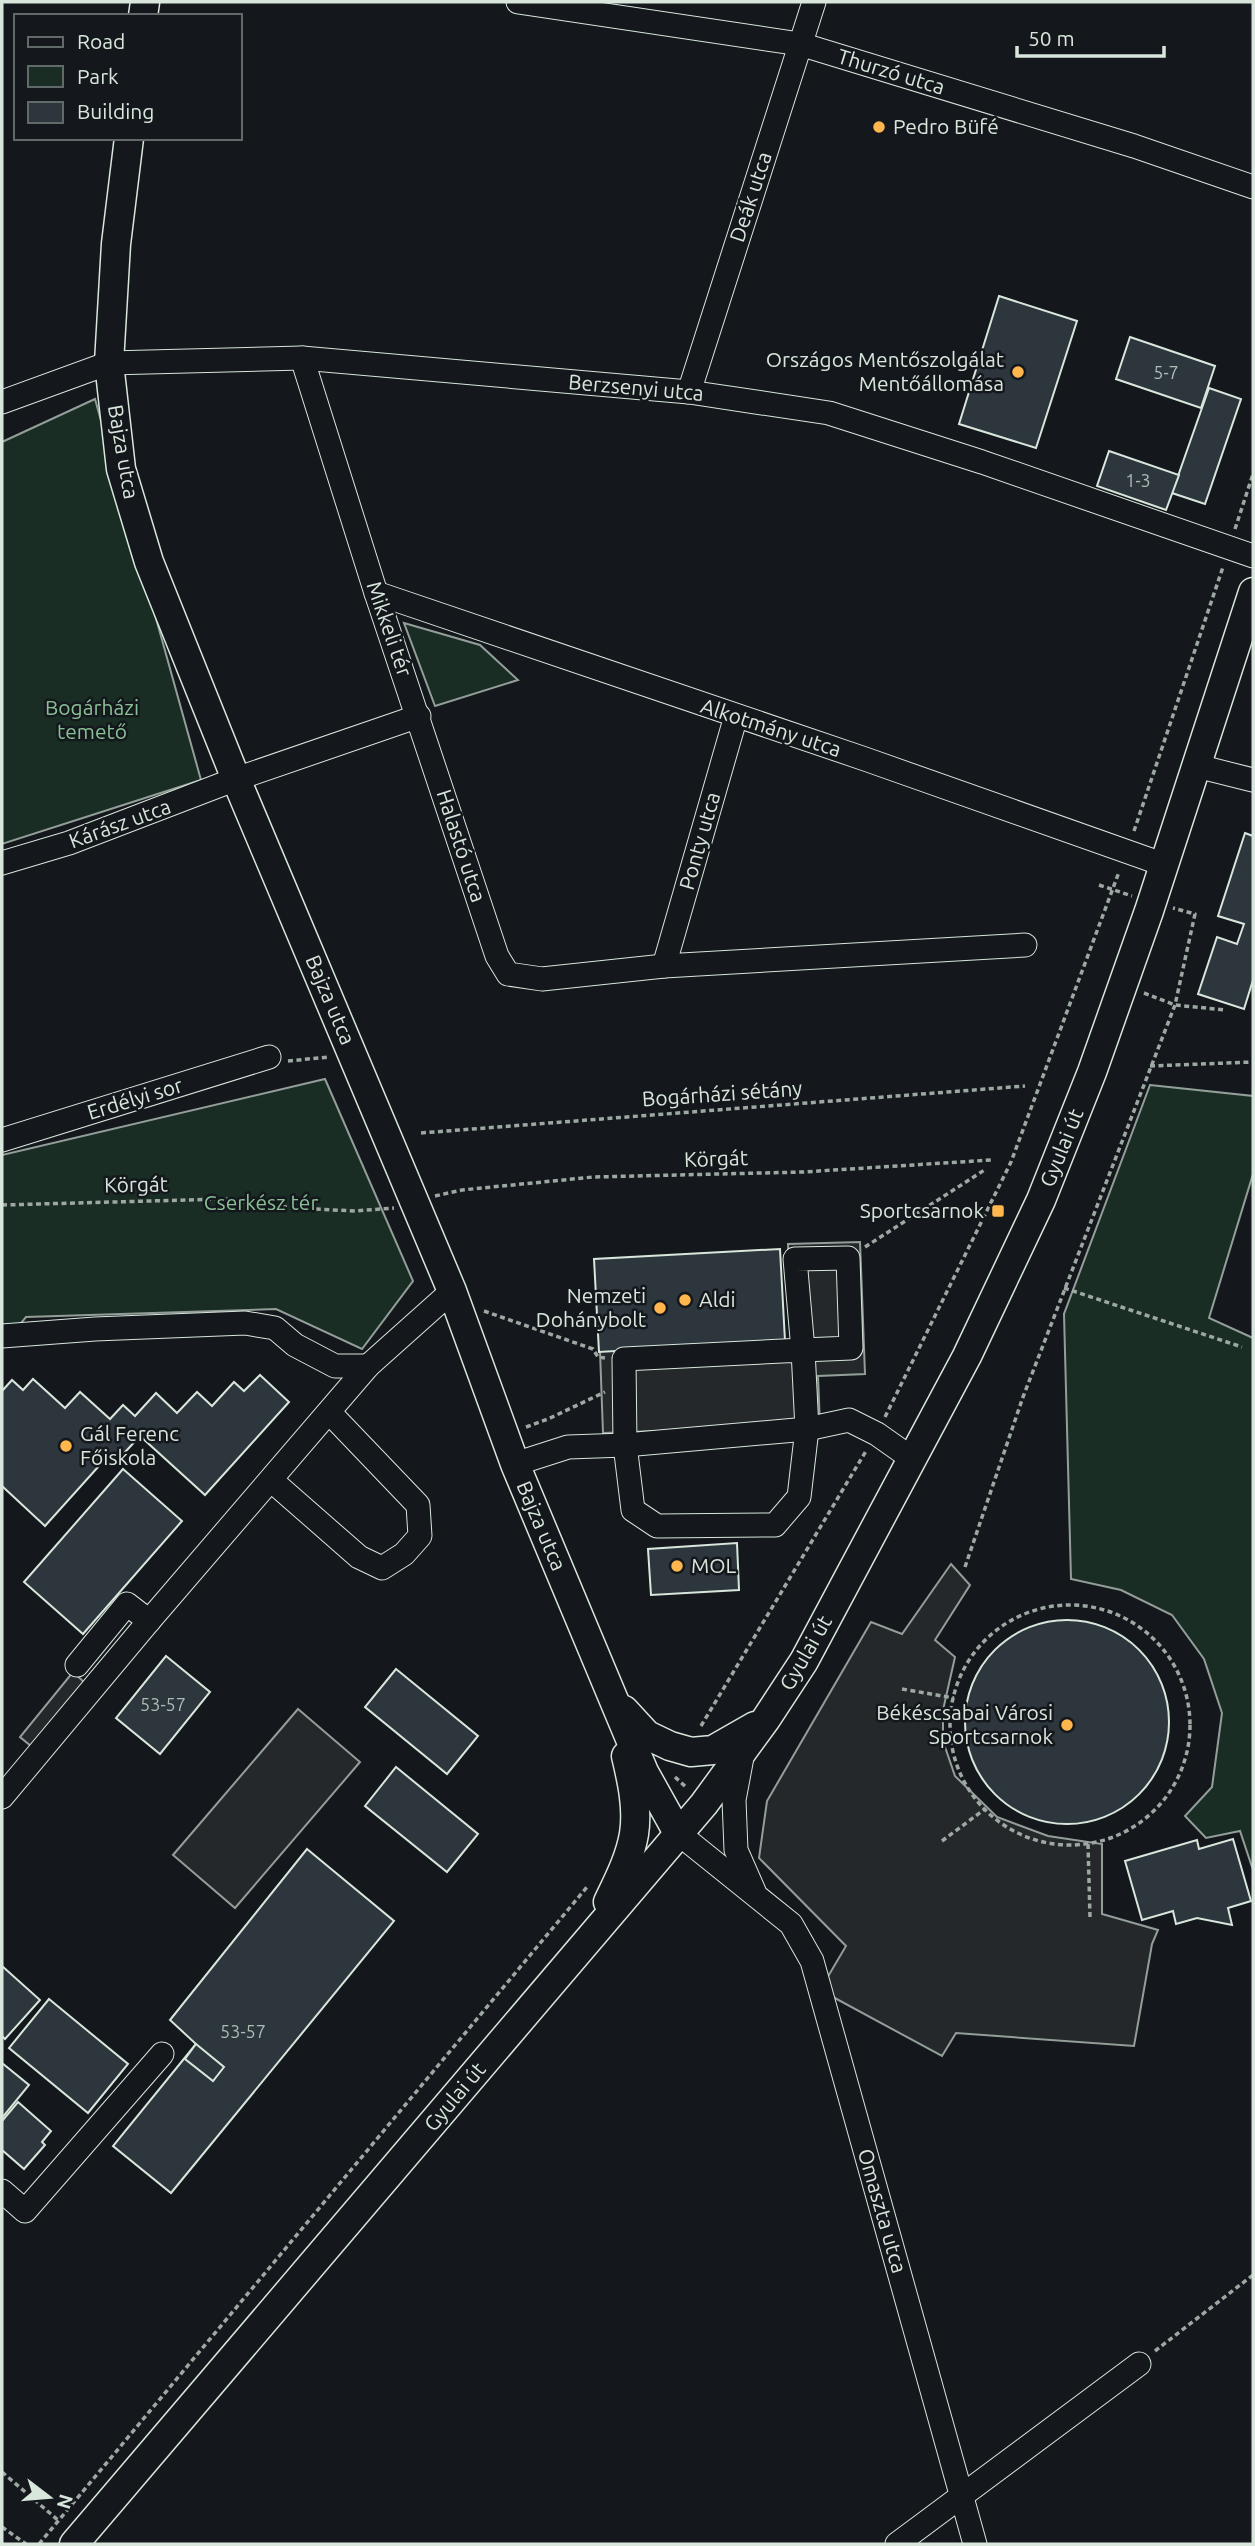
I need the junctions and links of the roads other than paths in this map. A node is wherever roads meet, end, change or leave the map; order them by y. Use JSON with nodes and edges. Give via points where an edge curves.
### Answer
{"nodes":[{"id":1,"x":518,"y":2,"type":"edge"},
{"id":2,"x":814,"y":2,"type":"edge"},
{"id":3,"x":800,"y":44,"type":"junction"},
{"id":4,"x":128,"y":140,"type":"edge"},
{"id":5,"x":1253,"y":187,"type":"edge"},
{"id":6,"x":302,"y":358,"type":"junction"},
{"id":7,"x":109,"y":363,"type":"junction"},
{"id":8,"x":689,"y":392,"type":"junction"},
{"id":9,"x":2,"y":402,"type":"edge"},
{"id":10,"x":1253,"y":556,"type":"edge"},
{"id":11,"x":1253,"y":592,"type":"edge"},
{"id":12,"x":376,"y":593,"type":"junction"},
{"id":13,"x":419,"y":716,"type":"junction"},
{"id":14,"x":736,"y":716,"type":"junction"},
{"id":15,"x":1197,"y":766,"type":"junction"},
{"id":16,"x":236,"y":779,"type":"junction"},
{"id":17,"x":1253,"y":780,"type":"edge"},
{"id":18,"x":2,"y":863,"type":"edge"},
{"id":19,"x":1164,"y":865,"type":"junction"},
{"id":20,"x":1025,"y":945,"type":"dead end"},
{"id":21,"x":664,"y":966,"type":"junction"},
{"id":22,"x":269,"y":1057,"type":"road end"},
{"id":23,"x":2,"y":1140,"type":"edge"},
{"id":24,"x":454,"y":1296,"type":"junction"},
{"id":25,"x":2,"y":1336,"type":"edge"},
{"id":26,"x":803,"y":1350,"type":"junction"},
{"id":27,"x":368,"y":1366,"type":"junction"},
{"id":28,"x":329,"y":1412,"type":"junction"},
{"id":29,"x":807,"y":1429,"type":"junction"},
{"id":30,"x":625,"y":1445,"type":"junction"},
{"id":31,"x":911,"y":1458,"type":"junction"},
{"id":32,"x":515,"y":1464,"type":"junction"},
{"id":33,"x":271,"y":1479,"type":"junction"},
{"id":34,"x":149,"y":1621,"type":"junction"},
{"id":35,"x":77,"y":1665,"type":"dead end"},
{"id":36,"x":613,"y":1699,"type":"junction"},
{"id":37,"x":766,"y":1719,"type":"junction"},
{"id":38,"x":743,"y":1750,"type":"junction"},
{"id":39,"x":2,"y":1797,"type":"edge"},
{"id":40,"x":678,"y":1833,"type":"junction"},
{"id":41,"x":757,"y":1897,"type":"junction"},
{"id":42,"x":590,"y":1940,"type":"junction"},
{"id":43,"x":162,"y":2054,"type":"dead end"},
{"id":44,"x":2,"y":2191,"type":"edge"},
{"id":45,"x":1139,"y":2364,"type":"road end"},
{"id":46,"x":961,"y":2496,"type":"junction"},
{"id":47,"x":77,"y":2541,"type":"edge"},
{"id":48,"x":897,"y":2544,"type":"edge"},
{"id":49,"x":975,"y":2544,"type":"edge"}],
"edges":[{"from":1,"to":3,"type":"street","name":"Thurzó utca"},
{"from":2,"to":3,"type":"street","name":"Deák utca"},
{"from":3,"to":5,"type":"street","name":"Thurzó utca","via":[[1135,146]]},
{"from":3,"to":8,"type":"street","name":"Deák utca"},
{"from":4,"to":7,"type":"main road","name":"Bajza utca"},
{"from":6,"to":7,"type":"street","name":"Berzsenyi utca"},
{"from":6,"to":8,"type":"street","name":"Berzsenyi utca"},
{"from":6,"to":12,"type":"street","name":"Mikkeli tér"},
{"from":7,"to":9,"type":"street","name":"Berzsenyi utca"},
{"from":7,"to":16,"type":"main road","name":"Bajza utca","via":[[121,469],[149,562]]},
{"from":8,"to":10,"type":"street","name":"Berzsenyi utca","via":[[829,413]]},
{"from":11,"to":15,"type":"main road","name":"Gyulai út"},
{"from":12,"to":13,"type":"street","name":"Mikkeli tér"},
{"from":12,"to":14,"type":"street","name":"Alkotmány utca"},
{"from":13,"to":16,"type":"street"},
{"from":13,"to":21,"type":"street","name":"Halastó utca","via":[[497,956],[508,974],[542,979]]},
{"from":14,"to":19,"type":"street","name":"Alkotmány utca"},
{"from":14,"to":21,"type":"street","name":"Ponty utca"},
{"from":15,"to":17,"type":"street"},
{"from":15,"to":19,"type":"main road","name":"Gyulai út"},
{"from":16,"to":18,"type":"street","name":"Kárász utca","via":[[69,843]]},
{"from":16,"to":24,"type":"main road","name":"Bajza utca"},
{"from":19,"to":31,"type":"main road","name":"Gyulai út","via":[[1092,1072],[1041,1200],[967,1356]]},
{"from":20,"to":21,"type":"street"},
{"from":22,"to":23,"type":"street","name":"Erdélyi sor"},
{"from":24,"to":27,"type":"street"},
{"from":24,"to":32,"type":"main road","name":"Bajza utca"},
{"from":25,"to":27,"type":"street","via":[[245,1323],[275,1328],[295,1345],[335,1366]]},
{"from":26,"to":26,"type":"street","via":[[852,1348],[848,1258],[795,1259]]},
{"from":26,"to":29,"type":"street"},
{"from":26,"to":30,"type":"street","via":[[624,1359]]},
{"from":27,"to":28,"type":"street"},
{"from":28,"to":33,"type":"street"},
{"from":28,"to":33,"type":"street","via":[[418,1505],[420,1536],[382,1568],[359,1557]]},
{"from":29,"to":30,"type":"street"},
{"from":29,"to":30,"type":"street","via":[[799,1497],[775,1525],[657,1526],[633,1510]]},
{"from":29,"to":31,"type":"street","via":[[849,1420]]},
{"from":30,"to":32,"type":"street","via":[[568,1447]]},
{"from":31,"to":37,"type":"main road","name":"Gyulai út","via":[[804,1661]]},
{"from":32,"to":36,"type":"main road","name":"Bajza utca"},
{"from":33,"to":34,"type":"street"},
{"from":34,"to":35,"type":"street","via":[[127,1604]]},
{"from":34,"to":39,"type":"street"},
{"from":36,"to":37,"type":"main road","via":[[647,1735],[691,1752],[713,1750]]},
{"from":36,"to":40,"type":"main road","name":"Bajza utca","via":[[643,1772]]},
{"from":36,"to":42,"type":"main road","via":[[634,1791],[634,1834]]},
{"from":37,"to":38,"type":"main road","name":"Gyulai út"},
{"from":38,"to":40,"type":"main road","name":"Gyulai út"},
{"from":38,"to":41,"type":"street","name":"Omaszta utca","via":[[734,1800],[736,1850]]},
{"from":40,"to":41,"type":"street","name":"Omaszta utca"},
{"from":40,"to":42,"type":"main road","name":"Gyulai út"},
{"from":41,"to":46,"type":"street","name":"Omaszta utca","via":[[791,1924],[812,1961]]},
{"from":42,"to":47,"type":"main road","name":"Gyulai út"},
{"from":43,"to":44,"type":"street","via":[[25,2211]]},
{"from":45,"to":46,"type":"street"},
{"from":46,"to":48,"type":"street"},
{"from":46,"to":49,"type":"street","name":"Omaszta utca"}]}
